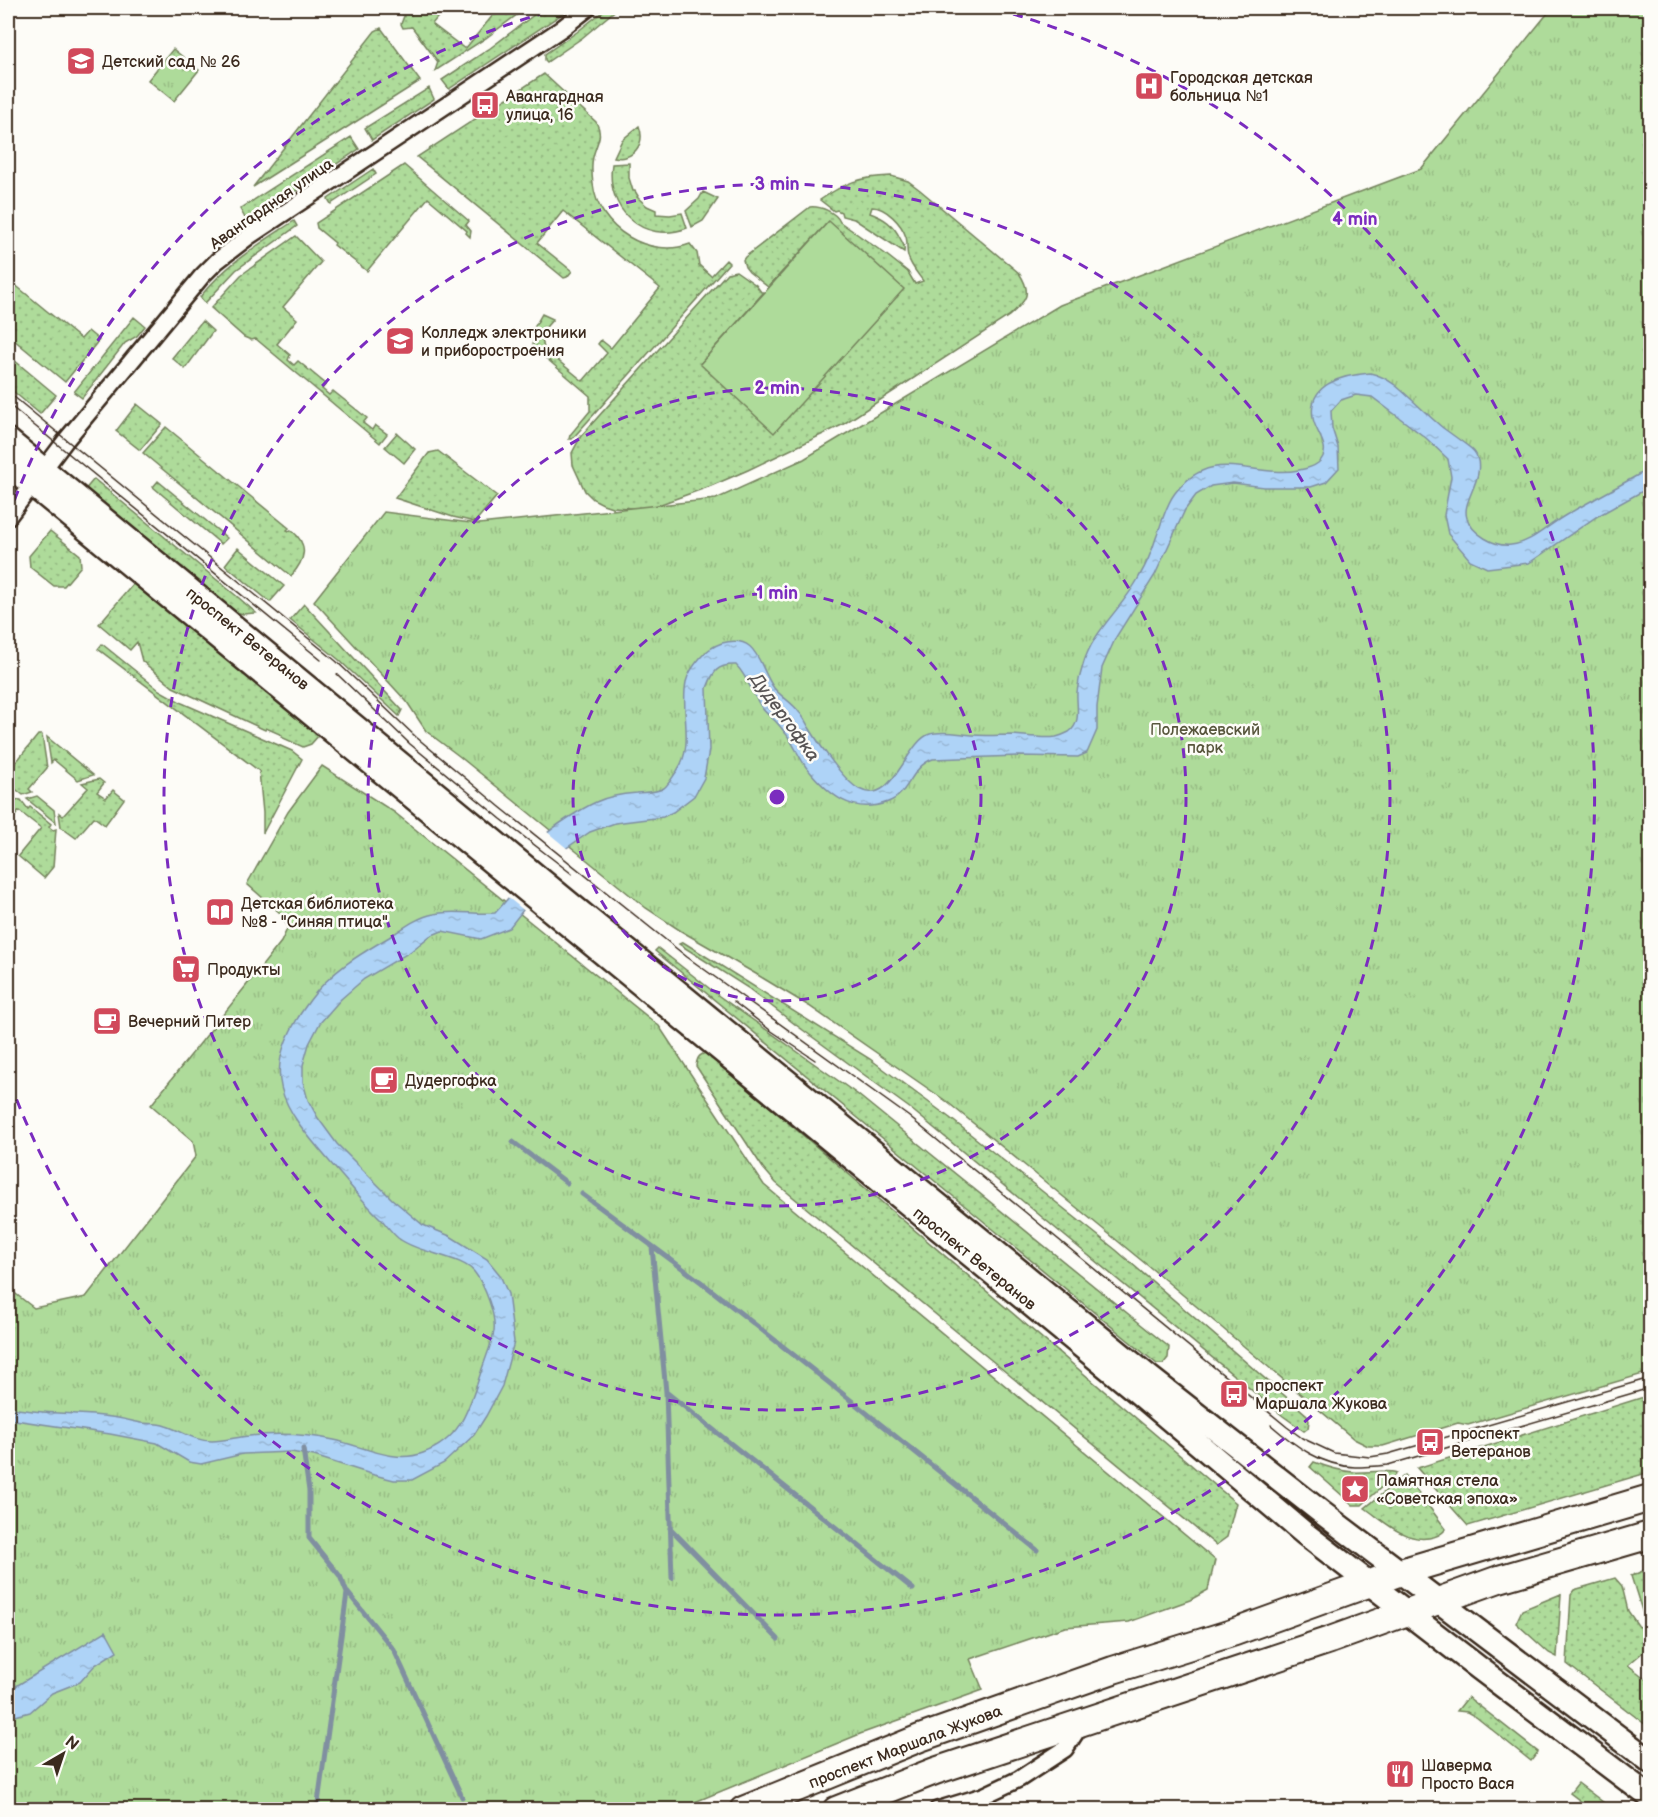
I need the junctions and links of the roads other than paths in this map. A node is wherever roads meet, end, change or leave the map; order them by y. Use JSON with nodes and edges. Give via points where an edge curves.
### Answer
{"nodes":[{"id":1,"x":588,"y":8,"type":"edge"},
{"id":2,"x":8,"y":440,"type":"edge"},
{"id":3,"x":8,"y":465,"type":"edge"},
{"id":4,"x":39,"y":478,"type":"junction"},
{"id":5,"x":8,"y":517,"type":"edge"},
{"id":6,"x":562,"y":908,"type":"junction"},
{"id":7,"x":1650,"y":1498,"type":"edge"},
{"id":8,"x":1650,"y":1535,"type":"edge"},
{"id":9,"x":1401,"y":1572,"type":"junction"},
{"id":10,"x":1367,"y":1583,"type":"junction"},
{"id":11,"x":1438,"y":1600,"type":"junction"},
{"id":12,"x":1407,"y":1613,"type":"junction"},
{"id":13,"x":1084,"y":1720,"type":"junction"},
{"id":14,"x":1650,"y":1761,"type":"edge"},
{"id":15,"x":1650,"y":1797,"type":"edge"},
{"id":16,"x":743,"y":1809,"type":"edge"},
{"id":17,"x":836,"y":1809,"type":"edge"},
{"id":18,"x":937,"y":1809,"type":"edge"}],
"edges":[{"from":1,"to":4,"type":"street","name":"Авангардная улица","via":[[231,249],[184,297]]},
{"from":2,"to":4,"type":"main road","name":"проспект Ветеранов"},
{"from":3,"to":4,"type":"main road","name":"проспект Ветеранов"},
{"from":4,"to":5,"type":"street","name":"Авангардная улица"},
{"from":4,"to":6,"type":"main road","name":"проспект Ветеранов"},
{"from":6,"to":9,"type":"main road","name":"проспект Ветеранов","via":[[1149,1377]]},
{"from":6,"to":10,"type":"main road","name":"проспект Ветеранов"},
{"from":7,"to":9,"type":"main road","name":"проспект Маршала Жукова"},
{"from":8,"to":11,"type":"main road","name":"проспект Маршала Жукова"},
{"from":9,"to":10,"type":"main road","name":"проспект Маршала Жукова"},
{"from":9,"to":11,"type":"main road","name":"проспект Ветеранов"},
{"from":10,"to":12,"type":"main road","name":"проспект Ветеранов"},
{"from":10,"to":16,"type":"main road","name":"проспект Маршала Жукова","via":[[920,1738]]},
{"from":11,"to":12,"type":"main road","name":"проспект Маршала Жукова"},
{"from":11,"to":14,"type":"main road","name":"проспект Ветеранов"},
{"from":12,"to":13,"type":"main road","name":"проспект Маршала Жукова"},
{"from":12,"to":15,"type":"main road","name":"проспект Ветеранов"},
{"from":13,"to":17,"type":"main road","name":"проспект Маршала Жукова"},
{"from":13,"to":18,"type":"street","via":[[1065,1749],[1019,1779],[983,1796]]}]}
